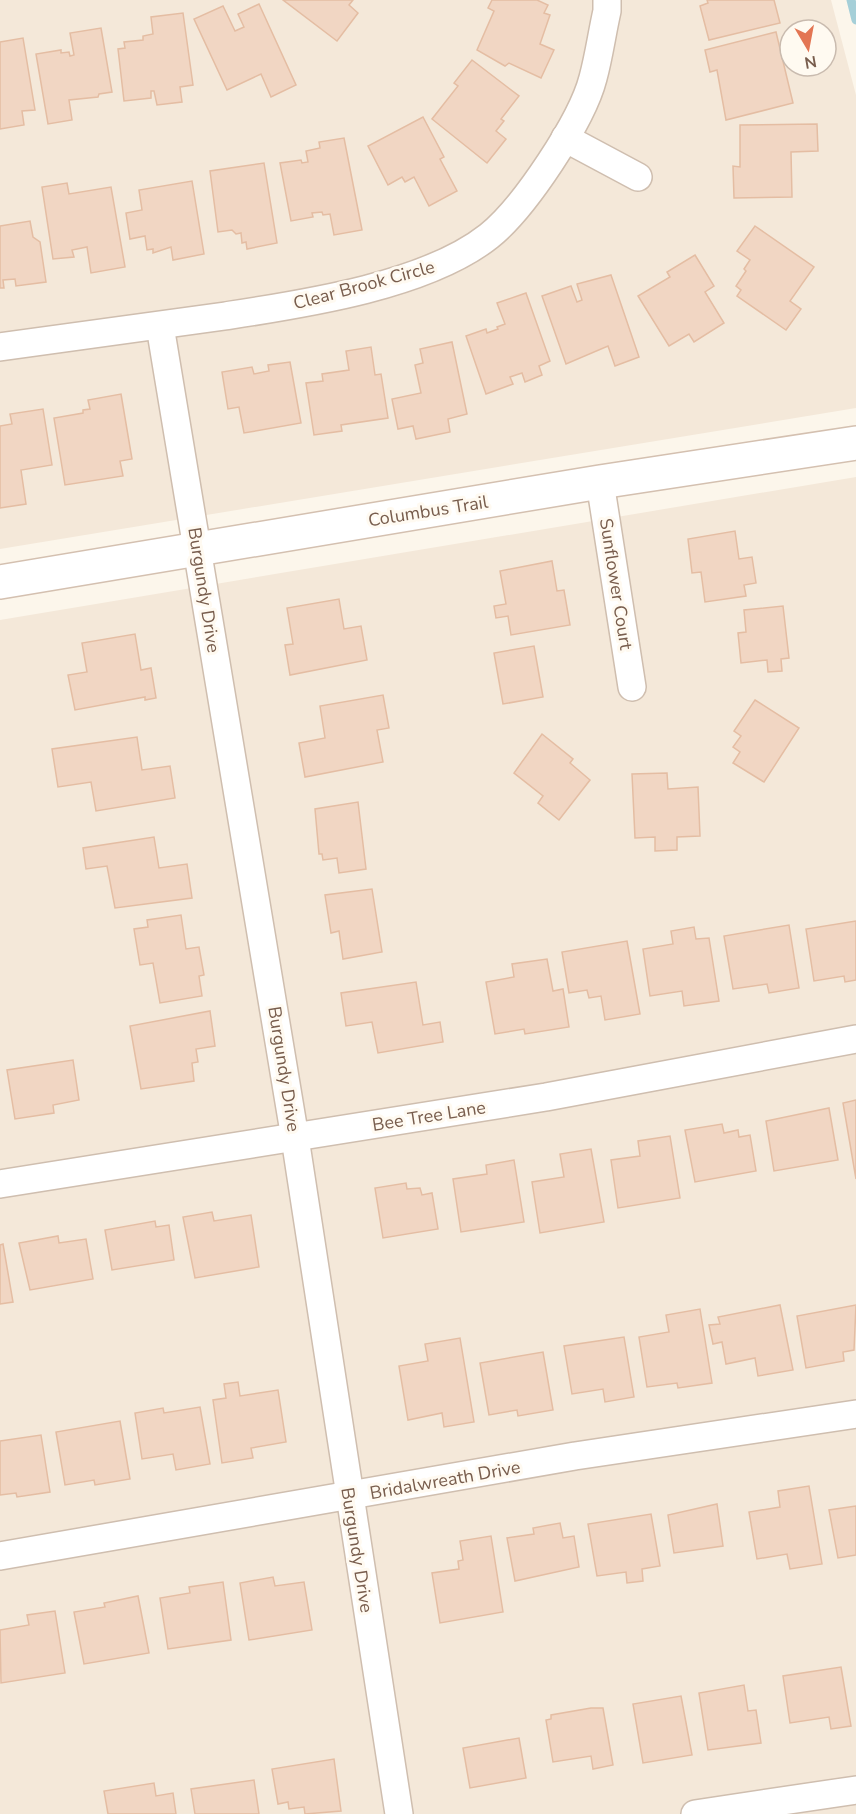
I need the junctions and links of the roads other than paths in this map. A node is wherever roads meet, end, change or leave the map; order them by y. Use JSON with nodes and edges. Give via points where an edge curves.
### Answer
{"nodes":[{"id":1,"x":607,"y":0,"type":"edge"},
{"id":2,"x":565,"y":138,"type":"junction"},
{"id":3,"x":638,"y":177,"type":"dead end"},
{"id":4,"x":160,"y":326,"type":"junction"},
{"id":5,"x":0,"y":347,"type":"edge"},
{"id":6,"x":856,"y":443,"type":"edge"},
{"id":7,"x":600,"y":482,"type":"junction"},
{"id":8,"x":198,"y":549,"type":"junction"},
{"id":9,"x":0,"y":582,"type":"edge"},
{"id":10,"x":632,"y":687,"type":"dead end"},
{"id":11,"x":856,"y":1039,"type":"edge"},
{"id":12,"x":295,"y":1138,"type":"junction"},
{"id":13,"x":0,"y":1184,"type":"edge"},
{"id":14,"x":856,"y":1414,"type":"edge"},
{"id":15,"x":349,"y":1497,"type":"junction"},
{"id":16,"x":0,"y":1556,"type":"edge"},
{"id":17,"x":856,"y":1790,"type":"edge"},
{"id":18,"x":399,"y":1814,"type":"edge"},
{"id":19,"x":695,"y":1814,"type":"edge"}],
"edges":[{"from":1,"to":2,"type":"street","name":"Clear Brook Circle","via":[[593,80]]},
{"from":2,"to":3,"type":"street"},
{"from":2,"to":4,"type":"street","name":"Clear Brook Circle","via":[[521,202],[489,236],[451,260],[413,275],[318,301]]},
{"from":4,"to":5,"type":"street","name":"Clear Brook Circle"},
{"from":4,"to":8,"type":"street","name":"Burgundy Drive"},
{"from":6,"to":7,"type":"street","name":"Columbus Trail"},
{"from":7,"to":8,"type":"street","name":"Columbus Trail"},
{"from":7,"to":10,"type":"street","name":"Sunflower Court"},
{"from":8,"to":9,"type":"street","name":"Columbus Trail"},
{"from":8,"to":12,"type":"street","name":"Burgundy Drive"},
{"from":11,"to":12,"type":"street","name":"Bee Tree Lane","via":[[546,1097]]},
{"from":12,"to":13,"type":"street","name":"Bee Tree Lane"},
{"from":12,"to":15,"type":"street","name":"Burgundy Drive"},
{"from":14,"to":15,"type":"street","name":"Bridalwreath Drive","via":[[575,1456]]},
{"from":15,"to":16,"type":"street","name":"Bridalwreath Drive"},
{"from":15,"to":18,"type":"street","name":"Burgundy Drive"},
{"from":17,"to":19,"type":"street"}]}
